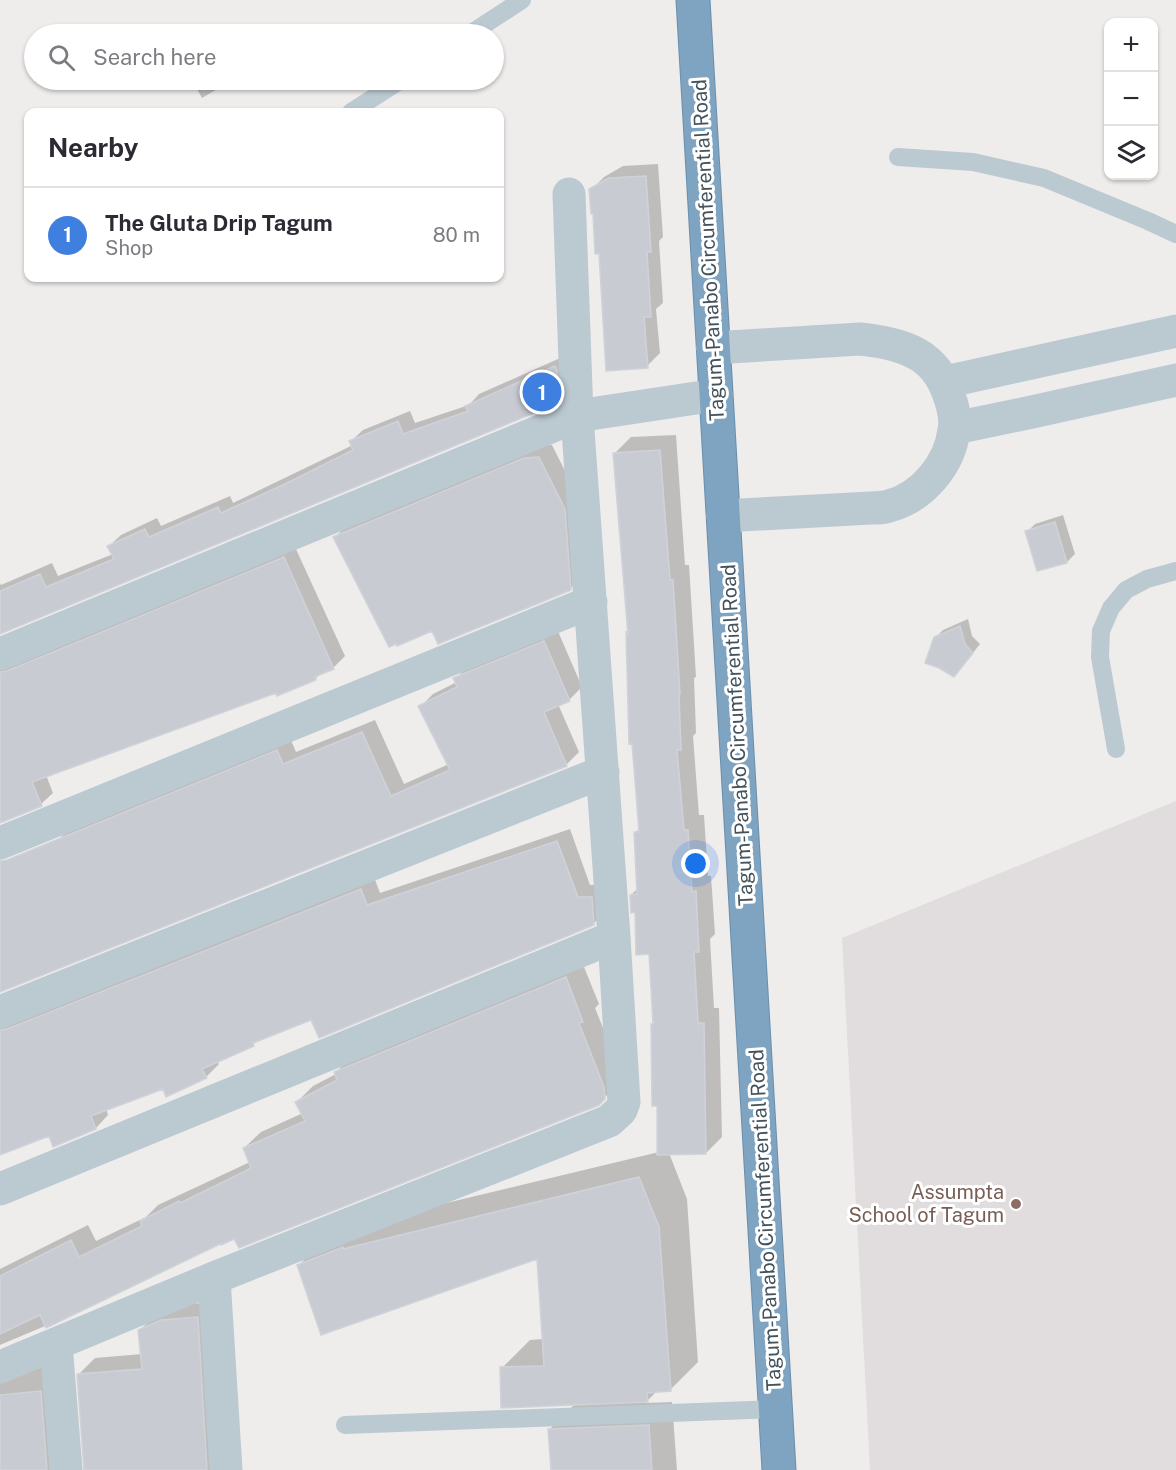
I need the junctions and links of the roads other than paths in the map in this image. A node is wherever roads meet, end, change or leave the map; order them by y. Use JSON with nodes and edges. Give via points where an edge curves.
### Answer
{"nodes":[{"id":1,"x":522,"y":0,"type":"edge"},
{"id":2,"x":693,"y":0,"type":"edge"},
{"id":3,"x":485,"y":24,"type":"edge"},
{"id":4,"x":385,"y":90,"type":"edge"},
{"id":5,"x":357,"y":108,"type":"edge"},
{"id":6,"x":898,"y":157,"type":"dead end"},
{"id":7,"x":569,"y":194,"type":"dead end"},
{"id":8,"x":1176,"y":234,"type":"edge"},
{"id":9,"x":1176,"y":331,"type":"edge"},
{"id":10,"x":713,"y":348,"type":"junction"},
{"id":11,"x":1023,"y":365,"type":"junction"},
{"id":12,"x":1176,"y":380,"type":"edge"},
{"id":13,"x":945,"y":382,"type":"junction"},
{"id":14,"x":716,"y":395,"type":"junction"},
{"id":15,"x":1032,"y":412,"type":"junction"},
{"id":16,"x":577,"y":416,"type":"junction"},
{"id":17,"x":955,"y":428,"type":"junction"},
{"id":18,"x":723,"y":516,"type":"junction"},
{"id":19,"x":1176,"y":571,"type":"edge"},
{"id":20,"x":591,"y":602,"type":"junction"},
{"id":21,"x":0,"y":654,"type":"edge"},
{"id":22,"x":1116,"y":749,"type":"dead end"},
{"id":23,"x":603,"y":772,"type":"junction"},
{"id":24,"x":0,"y":843,"type":"edge"},
{"id":25,"x":615,"y":937,"type":"junction"},
{"id":26,"x":0,"y":1012,"type":"edge"},
{"id":27,"x":0,"y":1189,"type":"edge"},
{"id":28,"x":214,"y":1278,"type":"junction"},
{"id":29,"x":56,"y":1344,"type":"junction"},
{"id":30,"x":0,"y":1367,"type":"edge"},
{"id":31,"x":776,"y":1409,"type":"junction"},
{"id":32,"x":345,"y":1425,"type":"dead end"},
{"id":33,"x":66,"y":1470,"type":"edge"},
{"id":34,"x":226,"y":1470,"type":"edge"},
{"id":35,"x":779,"y":1470,"type":"edge"}],
"edges":[{"from":1,"to":3,"type":"lane"},
{"from":2,"to":10,"type":"highway","name":"Tagum-Panabo Circumferential Road"},
{"from":4,"to":5,"type":"lane"},
{"from":6,"to":8,"type":"lane","via":[[973,162],[1044,178]]},
{"from":7,"to":16,"type":"street"},
{"from":9,"to":11,"type":"street"},
{"from":10,"to":13,"type":"street","via":[[883,341],[921,356]]},
{"from":10,"to":14,"type":"highway","name":"Tagum-Panabo Circumferential Road"},
{"from":11,"to":13,"type":"street"},
{"from":11,"to":15,"type":"street"},
{"from":12,"to":15,"type":"street"},
{"from":13,"to":17,"type":"street"},
{"from":14,"to":16,"type":"street"},
{"from":14,"to":18,"type":"highway","name":"Tagum-Panabo Circumferential Road"},
{"from":15,"to":17,"type":"street"},
{"from":16,"to":20,"type":"street"},
{"from":16,"to":21,"type":"street"},
{"from":17,"to":18,"type":"street","via":[[950,450],[930,482],[896,504]]},
{"from":18,"to":31,"type":"highway","name":"Tagum-Panabo Circumferential Road"},
{"from":19,"to":22,"type":"lane","via":[[1126,590],[1110,608],[1101,630],[1100,657]]},
{"from":20,"to":23,"type":"street"},
{"from":20,"to":24,"type":"street"},
{"from":23,"to":25,"type":"street"},
{"from":23,"to":26,"type":"street"},
{"from":25,"to":27,"type":"street"},
{"from":25,"to":28,"type":"street","via":[[624,1102],[615,1116]]},
{"from":28,"to":29,"type":"street"},
{"from":28,"to":34,"type":"street"},
{"from":29,"to":30,"type":"street"},
{"from":29,"to":33,"type":"street"},
{"from":31,"to":32,"type":"lane"},
{"from":31,"to":35,"type":"highway","name":"Tagum-Panabo Circumferential Road"}]}
